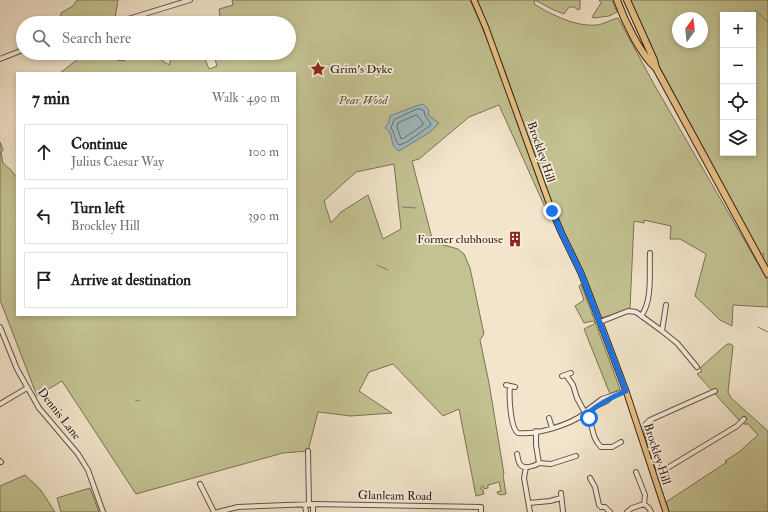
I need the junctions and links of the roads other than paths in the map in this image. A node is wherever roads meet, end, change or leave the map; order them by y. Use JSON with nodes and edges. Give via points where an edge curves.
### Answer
{"nodes":[{"id":1,"x":190,"y":0,"type":"edge"},
{"id":2,"x":474,"y":0,"type":"edge"},
{"id":3,"x":617,"y":0,"type":"edge"},
{"id":4,"x":627,"y":0,"type":"edge"},
{"id":5,"x":138,"y":16,"type":"edge"},
{"id":6,"x":16,"y":53,"type":"edge"},
{"id":7,"x":0,"y":59,"type":"edge"},
{"id":8,"x":656,"y":68,"type":"junction"},
{"id":9,"x":650,"y":253,"type":"dead end"},
{"id":10,"x":768,"y":274,"type":"edge"},
{"id":11,"x":666,"y":305,"type":"dead end"},
{"id":12,"x":641,"y":316,"type":"junction"},
{"id":13,"x":600,"y":322,"type":"junction"},
{"id":14,"x":0,"y":327,"type":"edge"},
{"id":15,"x":662,"y":331,"type":"junction"},
{"id":16,"x":697,"y":367,"type":"dead end"},
{"id":17,"x":571,"y":373,"type":"dead end"},
{"id":18,"x":510,"y":386,"type":"dead end"},
{"id":19,"x":27,"y":388,"type":"junction"},
{"id":20,"x":626,"y":391,"type":"junction"},
{"id":21,"x":715,"y":391,"type":"dead end"},
{"id":22,"x":0,"y":404,"type":"edge"},
{"id":23,"x":586,"y":413,"type":"junction"},
{"id":24,"x":549,"y":418,"type":"dead end"},
{"id":25,"x":744,"y":420,"type":"dead end"},
{"id":26,"x":552,"y":428,"type":"junction"},
{"id":27,"x":536,"y":431,"type":"junction"},
{"id":28,"x":621,"y":442,"type":"dead end"},
{"id":29,"x":648,"y":449,"type":"junction"},
{"id":30,"x":308,"y":451,"type":"dead end"},
{"id":31,"x":517,"y":454,"type":"dead end"},
{"id":32,"x":576,"y":456,"type":"dead end"},
{"id":33,"x":539,"y":463,"type":"junction"},
{"id":34,"x":526,"y":467,"type":"junction"},
{"id":35,"x":632,"y":477,"type":"dead end"},
{"id":36,"x":590,"y":478,"type":"dead end"},
{"id":37,"x":200,"y":484,"type":"dead end"},
{"id":38,"x":529,"y":503,"type":"junction"},
{"id":39,"x":644,"y":504,"type":"junction"},
{"id":40,"x":309,"y":505,"type":"junction"},
{"id":41,"x":481,"y":510,"type":"edge"},
{"id":42,"x":103,"y":512,"type":"edge"},
{"id":43,"x":214,"y":512,"type":"edge"},
{"id":44,"x":218,"y":512,"type":"edge"},
{"id":45,"x":306,"y":512,"type":"edge"},
{"id":46,"x":313,"y":512,"type":"edge"},
{"id":47,"x":530,"y":512,"type":"edge"},
{"id":48,"x":563,"y":512,"type":"edge"},
{"id":49,"x":610,"y":512,"type":"edge"},
{"id":50,"x":627,"y":512,"type":"edge"},
{"id":51,"x":651,"y":512,"type":"edge"},
{"id":52,"x":666,"y":512,"type":"edge"}],
"edges":[{"from":1,"to":5,"type":"street"},
{"from":2,"to":13,"type":"main road","name":"Brockley Hill","via":[[552,211],[581,273]]},
{"from":3,"to":8,"type":"highway","via":[[635,38]]},
{"from":4,"to":8,"type":"highway"},
{"from":6,"to":7,"type":"street"},
{"from":8,"to":10,"type":"highway"},
{"from":9,"to":12,"type":"street","via":[[650,291]]},
{"from":11,"to":15,"type":"street"},
{"from":12,"to":13,"type":"street","via":[[628,311]]},
{"from":12,"to":15,"type":"street"},
{"from":13,"to":20,"type":"main road","name":"Brockley Hill"},
{"from":14,"to":19,"type":"street","name":"Dennis Lane"},
{"from":15,"to":16,"type":"street","via":[[677,343]]},
{"from":17,"to":23,"type":"street","via":[[564,376]]},
{"from":18,"to":27,"type":"street","via":[[515,431]]},
{"from":19,"to":22,"type":"street"},
{"from":19,"to":42,"type":"street","name":"Dennis Lane","via":[[39,408],[78,454],[88,470]]},
{"from":20,"to":23,"type":"street","via":[[600,400]]},
{"from":20,"to":29,"type":"main road","name":"Brockley Hill"},
{"from":21,"to":29,"type":"street","via":[[646,422]]},
{"from":23,"to":26,"type":"street"},
{"from":23,"to":28,"type":"street","via":[[594,437],[601,447],[612,447]]},
{"from":24,"to":26,"type":"street"},
{"from":25,"to":29,"type":"street","via":[[664,470],[658,468]]},
{"from":26,"to":27,"type":"street"},
{"from":27,"to":33,"type":"street"},
{"from":29,"to":52,"type":"main road","name":"Brockley Hill"},
{"from":30,"to":40,"type":"street"},
{"from":31,"to":34,"type":"street","via":[[519,464]]},
{"from":32,"to":33,"type":"street","via":[[551,464]]},
{"from":33,"to":34,"type":"street"},
{"from":34,"to":38,"type":"street","via":[[524,475]]},
{"from":35,"to":39,"type":"street","via":[[636,474],[645,496]]},
{"from":36,"to":49,"type":"street","via":[[599,505]]},
{"from":37,"to":43,"type":"street"},
{"from":38,"to":47,"type":"street"},
{"from":38,"to":48,"type":"street","via":[[562,497]]},
{"from":39,"to":50,"type":"street"},
{"from":39,"to":51,"type":"street"},
{"from":40,"to":41,"type":"street","name":"Glanleam Road"},
{"from":40,"to":44,"type":"street","name":"Glanleam Road","via":[[238,507]]},
{"from":40,"to":45,"type":"street"},
{"from":40,"to":46,"type":"street"}]}
